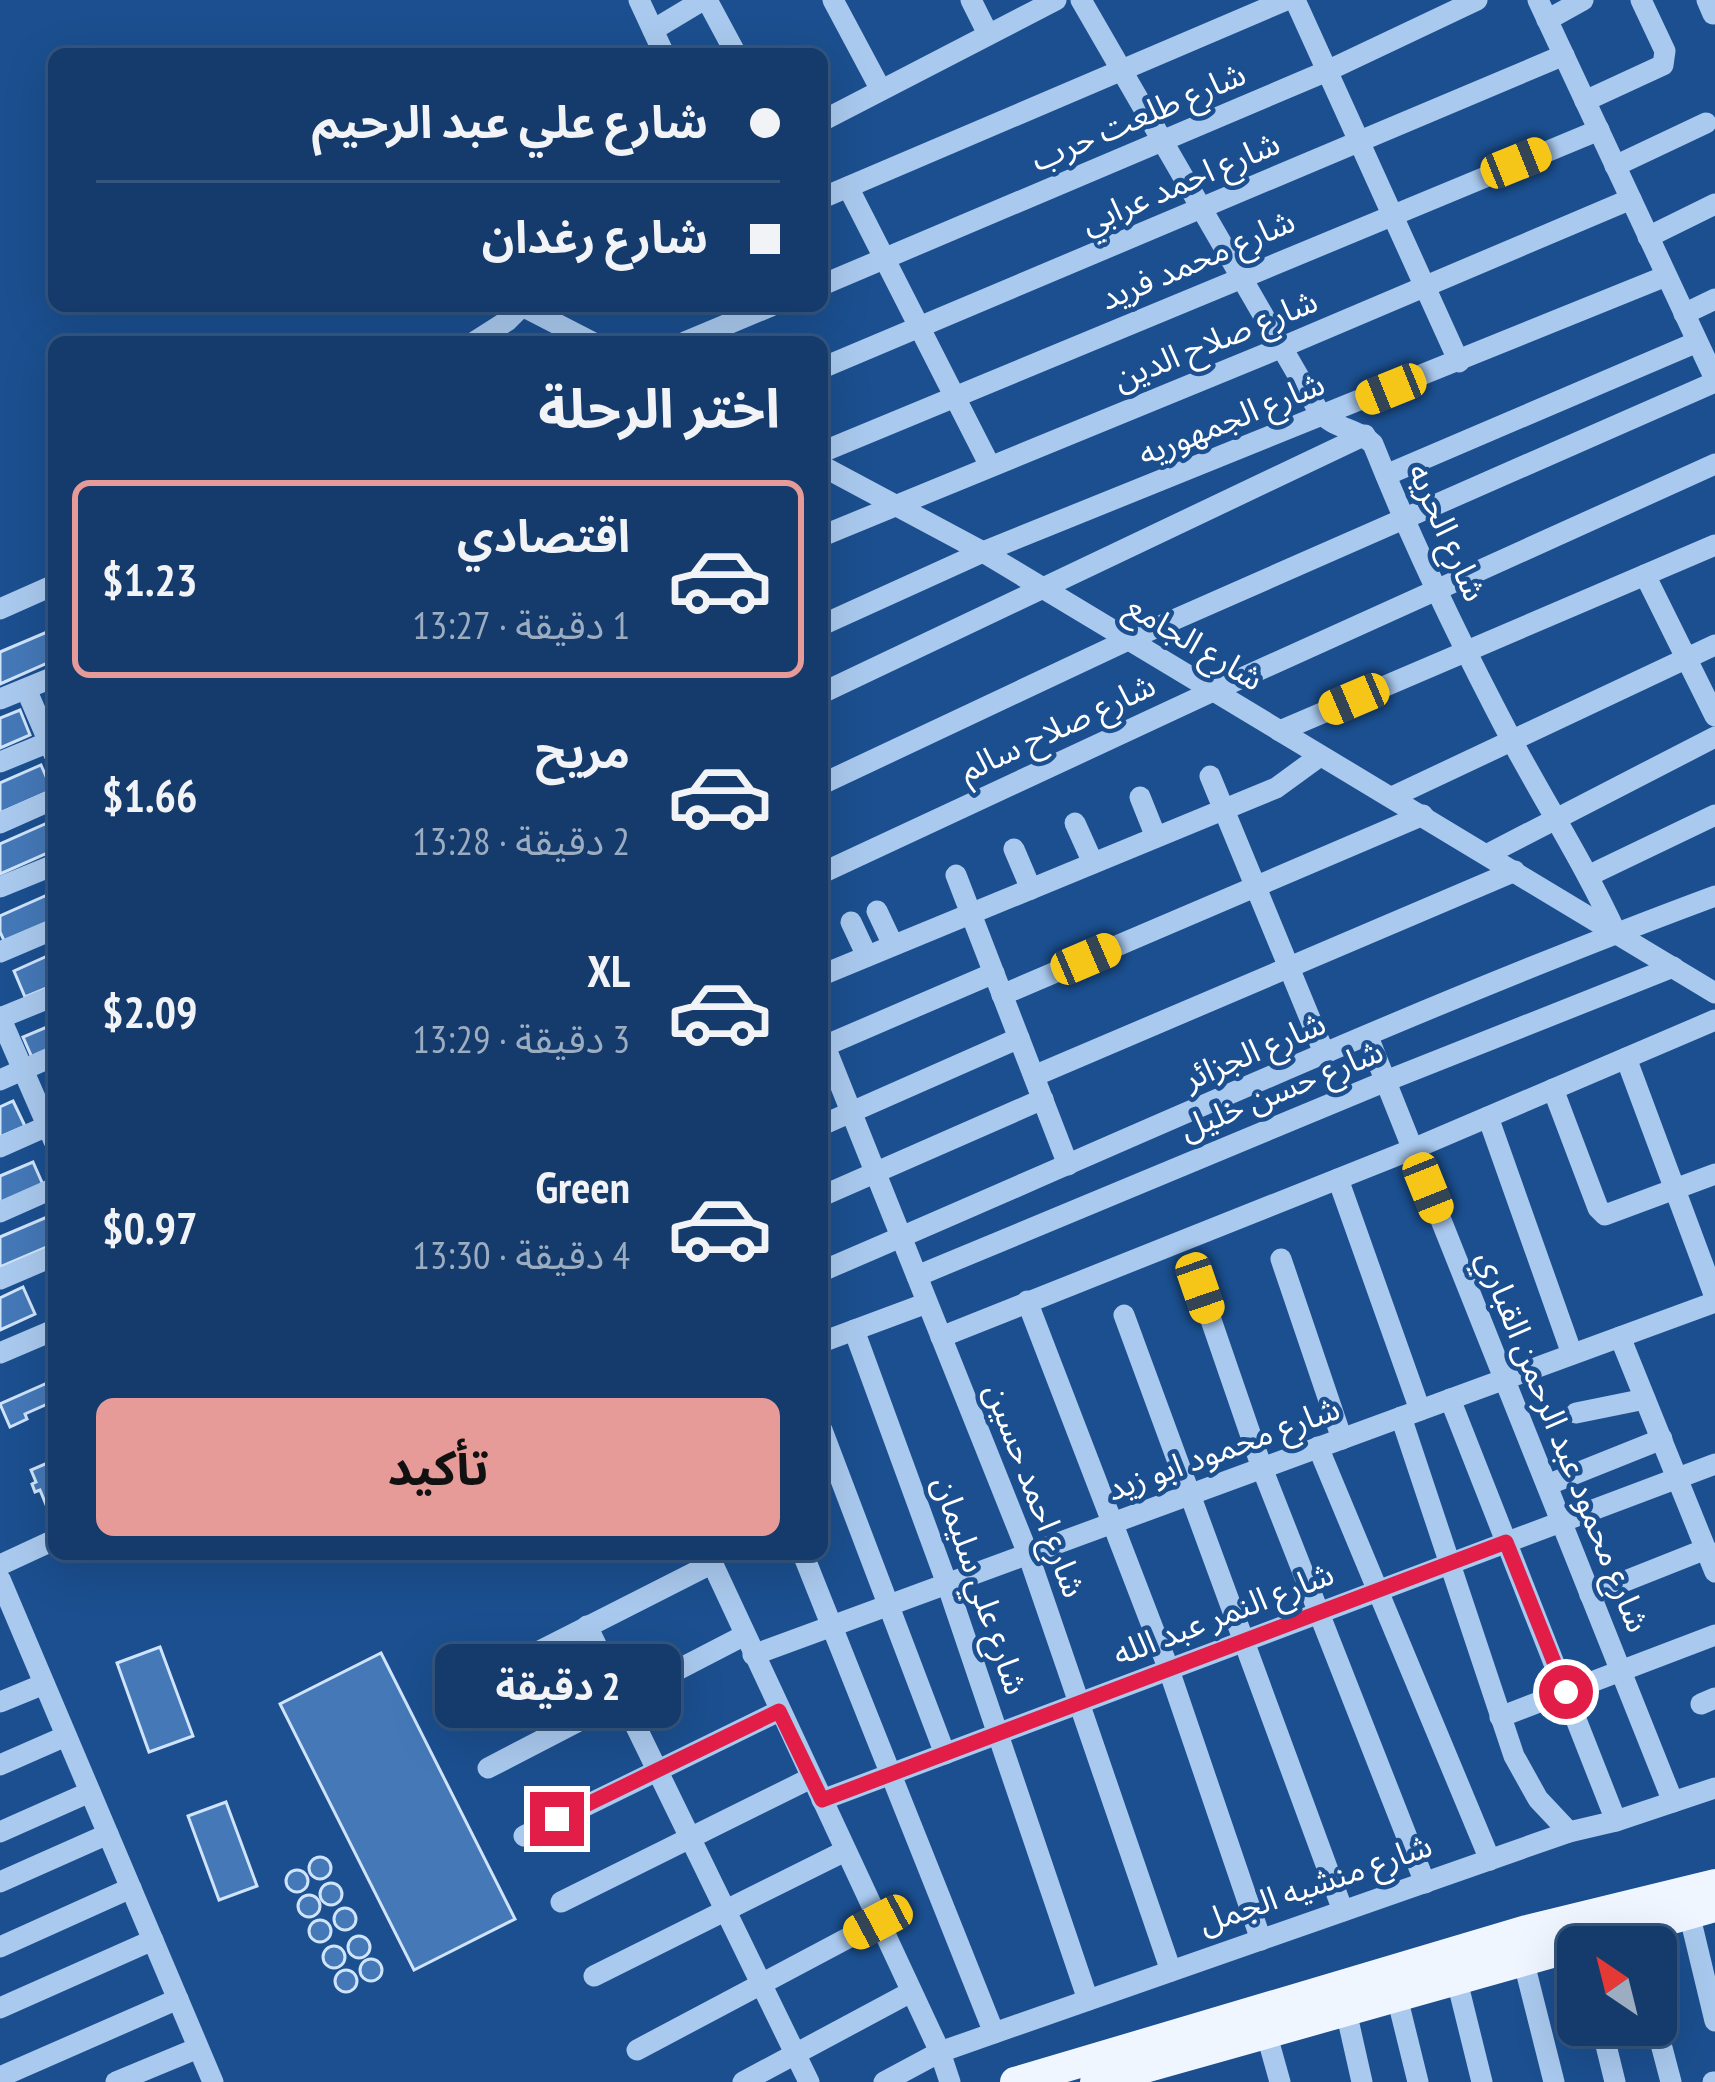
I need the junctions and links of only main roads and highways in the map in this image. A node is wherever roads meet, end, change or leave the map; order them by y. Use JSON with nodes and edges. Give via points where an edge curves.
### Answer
{"nodes":[{"id":1,"x":1715,"y":1868,"type":"edge"},
{"id":2,"x":1715,"y":1884,"type":"edge"},
{"id":3,"x":1703,"y":1920,"type":"edge"},
{"id":4,"x":1636,"y":1926,"type":"edge"},
{"id":5,"x":1638,"y":1926,"type":"edge"},
{"id":6,"x":1663,"y":1926,"type":"edge"},
{"id":7,"x":1557,"y":1949,"type":"edge"},
{"id":8,"x":1557,"y":1953,"type":"edge"},
{"id":9,"x":1016,"y":2082,"type":"edge"},
{"id":10,"x":1096,"y":2082,"type":"edge"}],
"edges":[{"from":1,"to":4,"type":"main road"},
{"from":2,"to":5,"type":"main road"},
{"from":3,"to":6,"type":"main road"},
{"from":7,"to":9,"type":"main road"},
{"from":8,"to":10,"type":"main road"}]}
